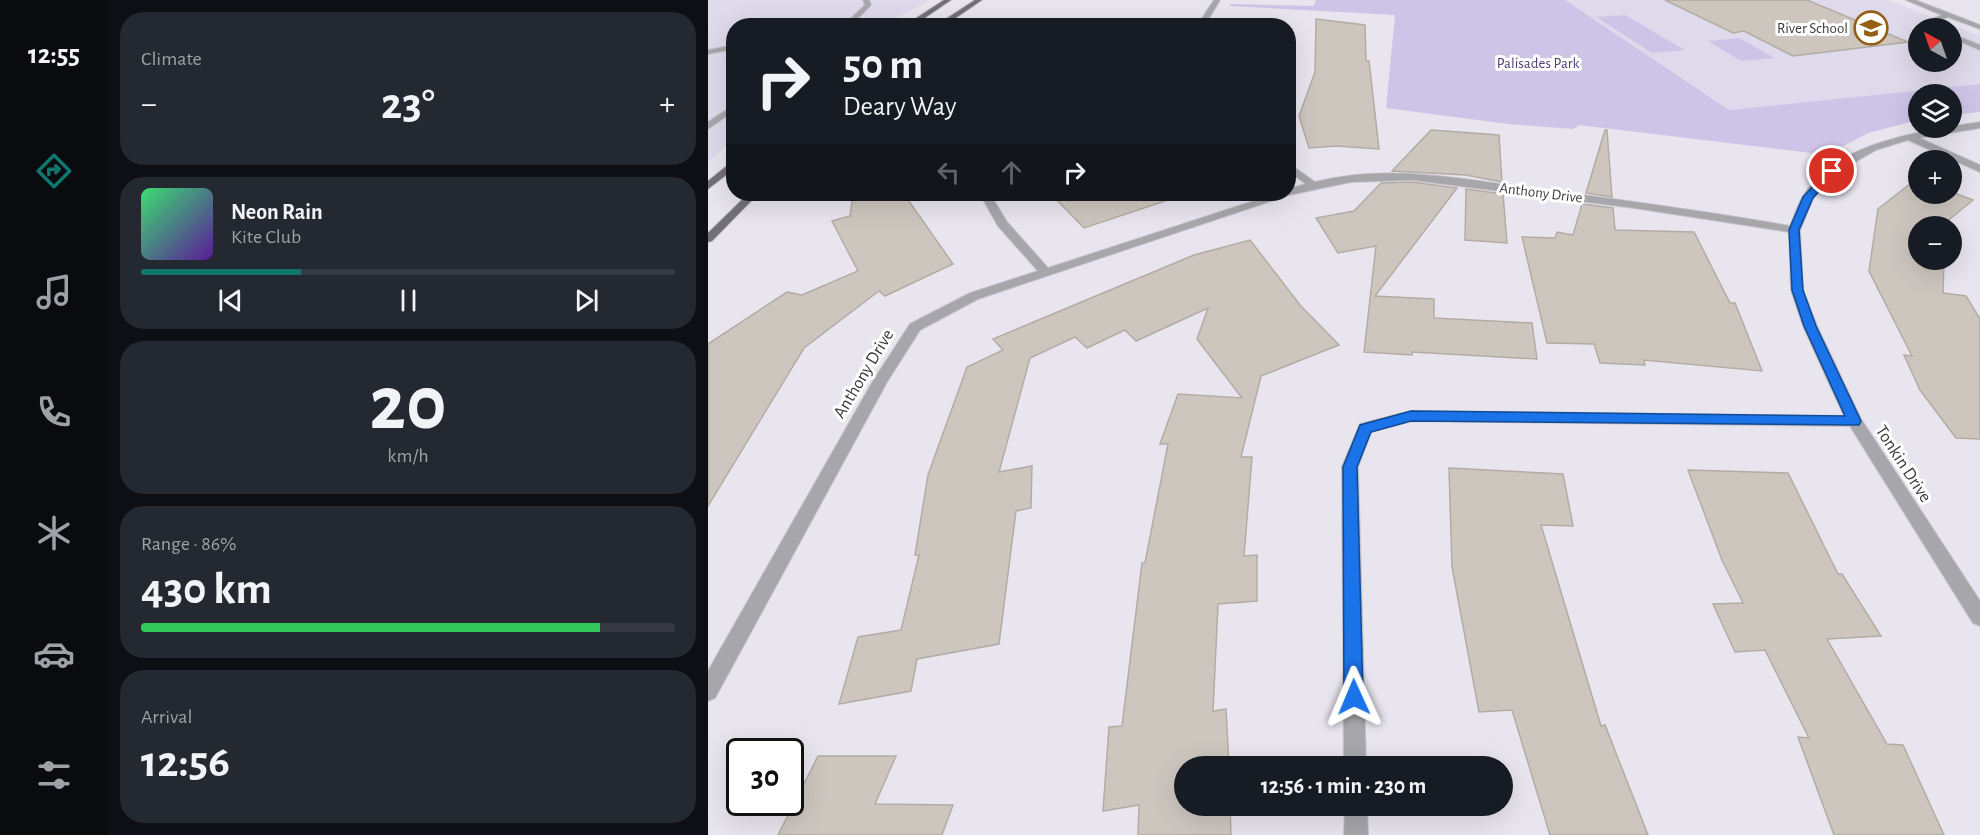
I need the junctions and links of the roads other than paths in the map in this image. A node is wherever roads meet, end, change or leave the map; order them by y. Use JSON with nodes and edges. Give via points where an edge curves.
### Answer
{"nodes":[{"id":1,"x":866,"y":0,"type":"edge"},
{"id":2,"x":948,"y":0,"type":"edge"},
{"id":3,"x":979,"y":0,"type":"edge"},
{"id":4,"x":1217,"y":0,"type":"edge"},
{"id":5,"x":1909,"y":0,"type":"edge"},
{"id":6,"x":1948,"y":15,"type":"junction"},
{"id":7,"x":854,"y":18,"type":"edge"},
{"id":8,"x":918,"y":18,"type":"edge"},
{"id":9,"x":950,"y":18,"type":"edge"},
{"id":10,"x":1205,"y":18,"type":"edge"},
{"id":11,"x":1940,"y":18,"type":"edge"},
{"id":12,"x":1980,"y":27,"type":"edge"},
{"id":13,"x":1962,"y":40,"type":"edge"},
{"id":14,"x":1980,"y":48,"type":"edge"},
{"id":15,"x":726,"y":49,"type":"edge"},
{"id":16,"x":708,"y":52,"type":"edge"},
{"id":17,"x":726,"y":113,"type":"edge"},
{"id":18,"x":722,"y":116,"type":"junction"},
{"id":19,"x":726,"y":116,"type":"edge"},
{"id":20,"x":1980,"y":125,"type":"edge"},
{"id":21,"x":708,"y":126,"type":"edge"},
{"id":22,"x":1962,"y":128,"type":"edge"},
{"id":23,"x":1908,"y":137,"type":"edge"},
{"id":24,"x":1911,"y":138,"type":"edge"},
{"id":25,"x":1980,"y":169,"type":"edge"},
{"id":26,"x":726,"y":170,"type":"edge"},
{"id":27,"x":1296,"y":172,"type":"edge"},
{"id":28,"x":1312,"y":184,"type":"junction"},
{"id":29,"x":708,"y":186,"type":"edge"},
{"id":30,"x":1296,"y":189,"type":"edge"},
{"id":31,"x":746,"y":201,"type":"edge"},
{"id":32,"x":989,"y":201,"type":"edge"},
{"id":33,"x":1263,"y":201,"type":"edge"},
{"id":34,"x":1794,"y":230,"type":"junction"},
{"id":35,"x":708,"y":239,"type":"edge"},
{"id":36,"x":1045,"y":272,"type":"junction"},
{"id":37,"x":1854,"y":421,"type":"junction"},
{"id":38,"x":1980,"y":617,"type":"edge"},
{"id":39,"x":708,"y":691,"type":"edge"},
{"id":40,"x":1355,"y":756,"type":"edge"},
{"id":41,"x":1356,"y":816,"type":"edge"},
{"id":42,"x":1356,"y":835,"type":"edge"}],
"edges":[{"from":1,"to":7,"type":"street","via":[[868,5]]},
{"from":2,"to":8,"type":"main road"},
{"from":3,"to":9,"type":"main road"},
{"from":4,"to":10,"type":"street"},
{"from":5,"to":6,"type":"street"},
{"from":6,"to":11,"type":"street"},
{"from":6,"to":12,"type":"street"},
{"from":13,"to":14,"type":"street"},
{"from":15,"to":16,"type":"street"},
{"from":17,"to":18,"type":"street"},
{"from":18,"to":19,"type":"street"},
{"from":18,"to":21,"type":"street"},
{"from":20,"to":22,"type":"street","name":"Tonkin Drive"},
{"from":23,"to":34,"type":"street","name":"Tonkin Drive","via":[[1873,148],[1832,171],[1808,197]]},
{"from":24,"to":25,"type":"street"},
{"from":26,"to":29,"type":"main road"},
{"from":27,"to":28,"type":"street"},
{"from":28,"to":30,"type":"street","name":"Anthony Drive"},
{"from":28,"to":34,"type":"street","name":"Anthony Drive","via":[[1365,176],[1412,177],[1696,212]]},
{"from":31,"to":35,"type":"main road"},
{"from":32,"to":36,"type":"street","via":[[1002,224]]},
{"from":33,"to":36,"type":"street","name":"Anthony Drive"},
{"from":34,"to":37,"type":"street","name":"Tonkin Drive","via":[[1797,290]]},
{"from":36,"to":39,"type":"street","name":"Anthony Drive","via":[[974,296],[915,327],[880,381]]},
{"from":37,"to":38,"type":"street","name":"Tonkin Drive"},
{"from":37,"to":40,"type":"street","via":[[1411,416],[1365,428],[1350,467]]},
{"from":41,"to":42,"type":"street"}]}
